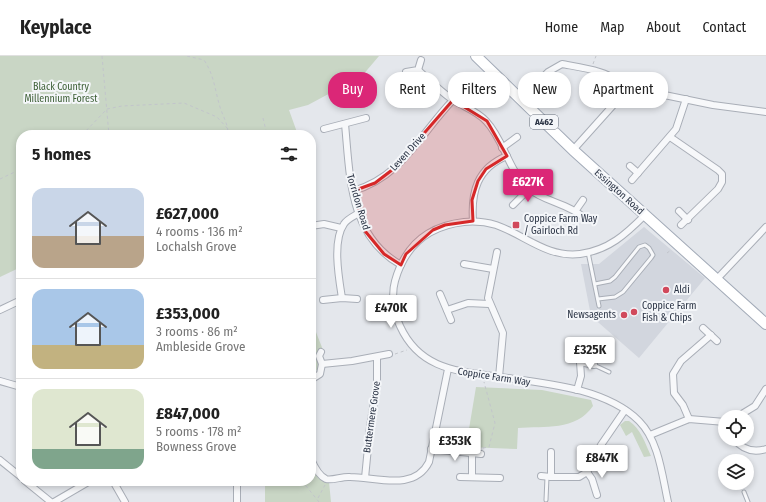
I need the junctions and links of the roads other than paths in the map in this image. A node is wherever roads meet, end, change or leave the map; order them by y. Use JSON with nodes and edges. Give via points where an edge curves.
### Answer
{"nodes":[{"id":1,"x":476,"y":56,"type":"edge"},
{"id":2,"x":421,"y":60,"type":"dead end"},
{"id":3,"x":418,"y":70,"type":"junction"},
{"id":4,"x":406,"y":72,"type":"dead end"},
{"id":5,"x":548,"y":72,"type":"edge"},
{"id":6,"x":599,"y":72,"type":"edge"},
{"id":7,"x":668,"y":95,"type":"edge"},
{"id":8,"x":448,"y":96,"type":"edge"},
{"id":9,"x":686,"y":99,"type":"junction"},
{"id":10,"x":448,"y":106,"type":"edge"},
{"id":11,"x":470,"y":108,"type":"edge"},
{"id":12,"x":611,"y":108,"type":"edge"},
{"id":13,"x":766,"y":112,"type":"edge"},
{"id":14,"x":366,"y":118,"type":"dead end"},
{"id":15,"x":345,"y":124,"type":"junction"},
{"id":16,"x":324,"y":129,"type":"dead end"},
{"id":17,"x":517,"y":137,"type":"dead end"},
{"id":18,"x":670,"y":137,"type":"junction"},
{"id":19,"x":502,"y":148,"type":"junction"},
{"id":20,"x":573,"y":150,"type":"junction"},
{"id":21,"x":507,"y":156,"type":"junction"},
{"id":22,"x":630,"y":166,"type":"dead end"},
{"id":23,"x":638,"y":173,"type":"junction"},
{"id":24,"x":632,"y":180,"type":"dead end"},
{"id":25,"x":529,"y":189,"type":"junction"},
{"id":26,"x":353,"y":191,"type":"junction"},
{"id":27,"x":583,"y":200,"type":"dead end"},
{"id":28,"x":513,"y":205,"type":"dead end"},
{"id":29,"x":576,"y":210,"type":"junction"},
{"id":30,"x":679,"y":211,"type":"dead end"},
{"id":31,"x":359,"y":213,"type":"junction"},
{"id":32,"x":645,"y":215,"type":"junction"},
{"id":33,"x":586,"y":219,"type":"dead end"},
{"id":34,"x":688,"y":220,"type":"junction"},
{"id":35,"x":473,"y":221,"type":"junction"},
{"id":36,"x":316,"y":225,"type":"edge"},
{"id":37,"x":681,"y":225,"type":"dead end"},
{"id":38,"x":341,"y":228,"type":"junction"},
{"id":39,"x":766,"y":228,"type":"edge"},
{"id":40,"x":497,"y":252,"type":"dead end"},
{"id":41,"x":588,"y":252,"type":"junction"},
{"id":42,"x":464,"y":264,"type":"dead end"},
{"id":43,"x":401,"y":266,"type":"junction"},
{"id":44,"x":493,"y":269,"type":"junction"},
{"id":45,"x":716,"y":280,"type":"junction"},
{"id":46,"x":595,"y":284,"type":"junction"},
{"id":47,"x":440,"y":294,"type":"dead end"},
{"id":48,"x":342,"y":298,"type":"junction"},
{"id":49,"x":357,"y":299,"type":"dead end"},
{"id":50,"x":598,"y":299,"type":"junction"},
{"id":51,"x":323,"y":300,"type":"dead end"},
{"id":52,"x":16,"y":302,"type":"edge"},
{"id":53,"x":489,"y":304,"type":"junction"},
{"id":54,"x":600,"y":306,"type":"dead end"},
{"id":55,"x":0,"y":310,"type":"edge"},
{"id":56,"x":447,"y":310,"type":"junction"},
{"id":57,"x":452,"y":320,"type":"dead end"},
{"id":58,"x":766,"y":324,"type":"edge"},
{"id":59,"x":703,"y":328,"type":"dead end"},
{"id":60,"x":711,"y":335,"type":"junction"},
{"id":61,"x":717,"y":341,"type":"dead end"},
{"id":62,"x":579,"y":348,"type":"dead end"},
{"id":63,"x":321,"y":352,"type":"dead end"},
{"id":64,"x":389,"y":354,"type":"road end"},
{"id":65,"x":377,"y":357,"type":"junction"},
{"id":66,"x":580,"y":362,"type":"junction"},
{"id":67,"x":322,"y":364,"type":"junction"},
{"id":68,"x":594,"y":364,"type":"joint"},
{"id":69,"x":448,"y":369,"type":"junction"},
{"id":70,"x":609,"y":372,"type":"dead end"},
{"id":71,"x":316,"y":376,"type":"edge"},
{"id":72,"x":499,"y":377,"type":"junction"},
{"id":73,"x":0,"y":381,"type":"edge"},
{"id":74,"x":16,"y":386,"type":"edge"},
{"id":75,"x":766,"y":389,"type":"edge"},
{"id":76,"x":577,"y":390,"type":"junction"},
{"id":77,"x":625,"y":410,"type":"junction"},
{"id":78,"x":748,"y":410,"type":"edge"},
{"id":79,"x":689,"y":419,"type":"junction"},
{"id":80,"x":718,"y":421,"type":"edge"},
{"id":81,"x":650,"y":435,"type":"junction"},
{"id":82,"x":742,"y":446,"type":"edge"},
{"id":83,"x":431,"y":449,"type":"junction"},
{"id":84,"x":766,"y":449,"type":"edge"},
{"id":85,"x":551,"y":452,"type":"dead end"},
{"id":86,"x":472,"y":454,"type":"junction"},
{"id":87,"x":480,"y":454,"type":"road end"},
{"id":88,"x":0,"y":460,"type":"edge"},
{"id":89,"x":316,"y":469,"type":"edge"},
{"id":90,"x":587,"y":472,"type":"junction"},
{"id":91,"x":16,"y":473,"type":"edge"},
{"id":92,"x":460,"y":477,"type":"dead end"},
{"id":93,"x":472,"y":477,"type":"junction"},
{"id":94,"x":546,"y":477,"type":"junction"},
{"id":95,"x":365,"y":478,"type":"junction"},
{"id":96,"x":500,"y":478,"type":"dead end"},
{"id":97,"x":32,"y":486,"type":"edge"},
{"id":98,"x":81,"y":486,"type":"edge"},
{"id":99,"x":116,"y":486,"type":"edge"},
{"id":100,"x":237,"y":486,"type":"edge"},
{"id":101,"x":744,"y":492,"type":"dead end"},
{"id":102,"x":597,"y":495,"type":"dead end"},
{"id":103,"x":546,"y":500,"type":"dead end"},
{"id":104,"x":51,"y":502,"type":"edge"},
{"id":105,"x":54,"y":502,"type":"edge"},
{"id":106,"x":124,"y":502,"type":"edge"},
{"id":107,"x":237,"y":502,"type":"edge"},
{"id":108,"x":668,"y":502,"type":"edge"},
{"id":109,"x":748,"y":502,"type":"edge"}],
"edges":[{"from":1,"to":20,"type":"main road","name":"Essington Road","number":"A462"},
{"from":2,"to":3,"type":"street"},
{"from":3,"to":4,"type":"street"},
{"from":3,"to":8,"type":"street"},
{"from":5,"to":6,"type":"street","via":[[562,64]]},
{"from":7,"to":9,"type":"street"},
{"from":9,"to":13,"type":"street"},
{"from":9,"to":18,"type":"street","via":[[676,128]]},
{"from":10,"to":26,"type":"street","name":"Leven Drive","via":[[392,170],[376,183]]},
{"from":11,"to":19,"type":"street","via":[[487,121]]},
{"from":12,"to":20,"type":"street"},
{"from":14,"to":15,"type":"street"},
{"from":15,"to":16,"type":"street"},
{"from":15,"to":26,"type":"street","name":"Torridon Road","via":[[348,174]]},
{"from":17,"to":19,"type":"street"},
{"from":18,"to":23,"type":"street"},
{"from":18,"to":34,"type":"street","via":[[722,174],[722,182],[718,189]]},
{"from":19,"to":21,"type":"street"},
{"from":20,"to":32,"type":"main road","name":"Essington Road","number":"A462"},
{"from":21,"to":25,"type":"street","via":[[517,175]]},
{"from":21,"to":35,"type":"street","via":[[486,169],[478,180],[472,200]]},
{"from":22,"to":23,"type":"street"},
{"from":23,"to":24,"type":"street"},
{"from":25,"to":28,"type":"street"},
{"from":25,"to":29,"type":"street"},
{"from":26,"to":31,"type":"street","name":"Torridon Road"},
{"from":27,"to":29,"type":"street"},
{"from":29,"to":33,"type":"street"},
{"from":30,"to":34,"type":"street"},
{"from":31,"to":38,"type":"street","via":[[345,222]]},
{"from":31,"to":43,"type":"street","name":"Torridon Road","via":[[373,242]]},
{"from":32,"to":41,"type":"street","name":"Coppice Farm Way","via":[[609,246]]},
{"from":32,"to":45,"type":"main road","name":"Essington Road","number":"A462"},
{"from":34,"to":37,"type":"street"},
{"from":35,"to":41,"type":"street","name":"Coppice Farm Way","via":[[494,224],[558,254]]},
{"from":35,"to":43,"type":"street","name":"Coppice Farm Way","via":[[445,225],[433,230],[412,246]]},
{"from":36,"to":38,"type":"street","via":[[324,224]]},
{"from":38,"to":48,"type":"street","via":[[338,270]]},
{"from":39,"to":45,"type":"street"},
{"from":40,"to":44,"type":"street"},
{"from":41,"to":46,"type":"lane"},
{"from":42,"to":44,"type":"street"},
{"from":43,"to":69,"type":"street","name":"Coppice Farm Way","via":[[394,284],[395,309],[401,328],[412,347],[426,358]]},
{"from":44,"to":53,"type":"street"},
{"from":45,"to":58,"type":"main road","name":"Essington Road","number":"A462"},
{"from":46,"to":50,"type":"lane"},
{"from":46,"to":50,"type":"lane","via":[[610,281],[615,277],[639,247],[645,246],[652,252],[651,258],[623,292],[615,297]]},
{"from":47,"to":56,"type":"street"},
{"from":48,"to":49,"type":"street"},
{"from":48,"to":51,"type":"street"},
{"from":50,"to":54,"type":"lane"},
{"from":52,"to":55,"type":"street"},
{"from":53,"to":56,"type":"street","via":[[468,303]]},
{"from":53,"to":72,"type":"street","via":[[503,333]]},
{"from":56,"to":57,"type":"street"},
{"from":59,"to":60,"type":"street"},
{"from":60,"to":61,"type":"street"},
{"from":60,"to":79,"type":"street","via":[[681,361],[673,374],[674,393]]},
{"from":62,"to":66,"type":"street"},
{"from":63,"to":67,"type":"street"},
{"from":64,"to":65,"type":"street"},
{"from":65,"to":67,"type":"street"},
{"from":65,"to":95,"type":"street","name":"Buttermere Grove","via":[[377,383]]},
{"from":66,"to":68,"type":"street"},
{"from":66,"to":76,"type":"street","via":[[581,376]]},
{"from":67,"to":71,"type":"street","via":[[320,374]]},
{"from":68,"to":70,"type":"lane"},
{"from":69,"to":72,"type":"street","name":"Coppice Farm Way"},
{"from":69,"to":83,"type":"street"},
{"from":72,"to":76,"type":"street","name":"Coppice Farm Way"},
{"from":73,"to":74,"type":"street"},
{"from":75,"to":78,"type":"street","via":[[755,406]]},
{"from":76,"to":77,"type":"street","name":"Coppice Farm Way","via":[[608,400]]},
{"from":77,"to":81,"type":"street","name":"Coppice Farm Way","via":[[638,420]]},
{"from":77,"to":90,"type":"street","via":[[601,445]]},
{"from":79,"to":80,"type":"street"},
{"from":79,"to":81,"type":"street"},
{"from":81,"to":108,"type":"street","name":"Coppice Farm Way"},
{"from":82,"to":84,"type":"street","via":[[751,451]]},
{"from":83,"to":86,"type":"street"},
{"from":83,"to":95,"type":"street","via":[[426,467],[410,479],[391,481]]},
{"from":85,"to":94,"type":"street"},
{"from":86,"to":87,"type":"street"},
{"from":86,"to":93,"type":"street"},
{"from":88,"to":91,"type":"street"},
{"from":89,"to":95,"type":"street","via":[[326,479],[351,476]]},
{"from":90,"to":94,"type":"street","via":[[579,477]]},
{"from":90,"to":102,"type":"street"},
{"from":92,"to":93,"type":"street"},
{"from":93,"to":96,"type":"street"},
{"from":94,"to":103,"type":"lane"},
{"from":97,"to":104,"type":"street"},
{"from":98,"to":105,"type":"street"},
{"from":99,"to":106,"type":"street"},
{"from":100,"to":107,"type":"street"},
{"from":101,"to":109,"type":"lane"}]}
